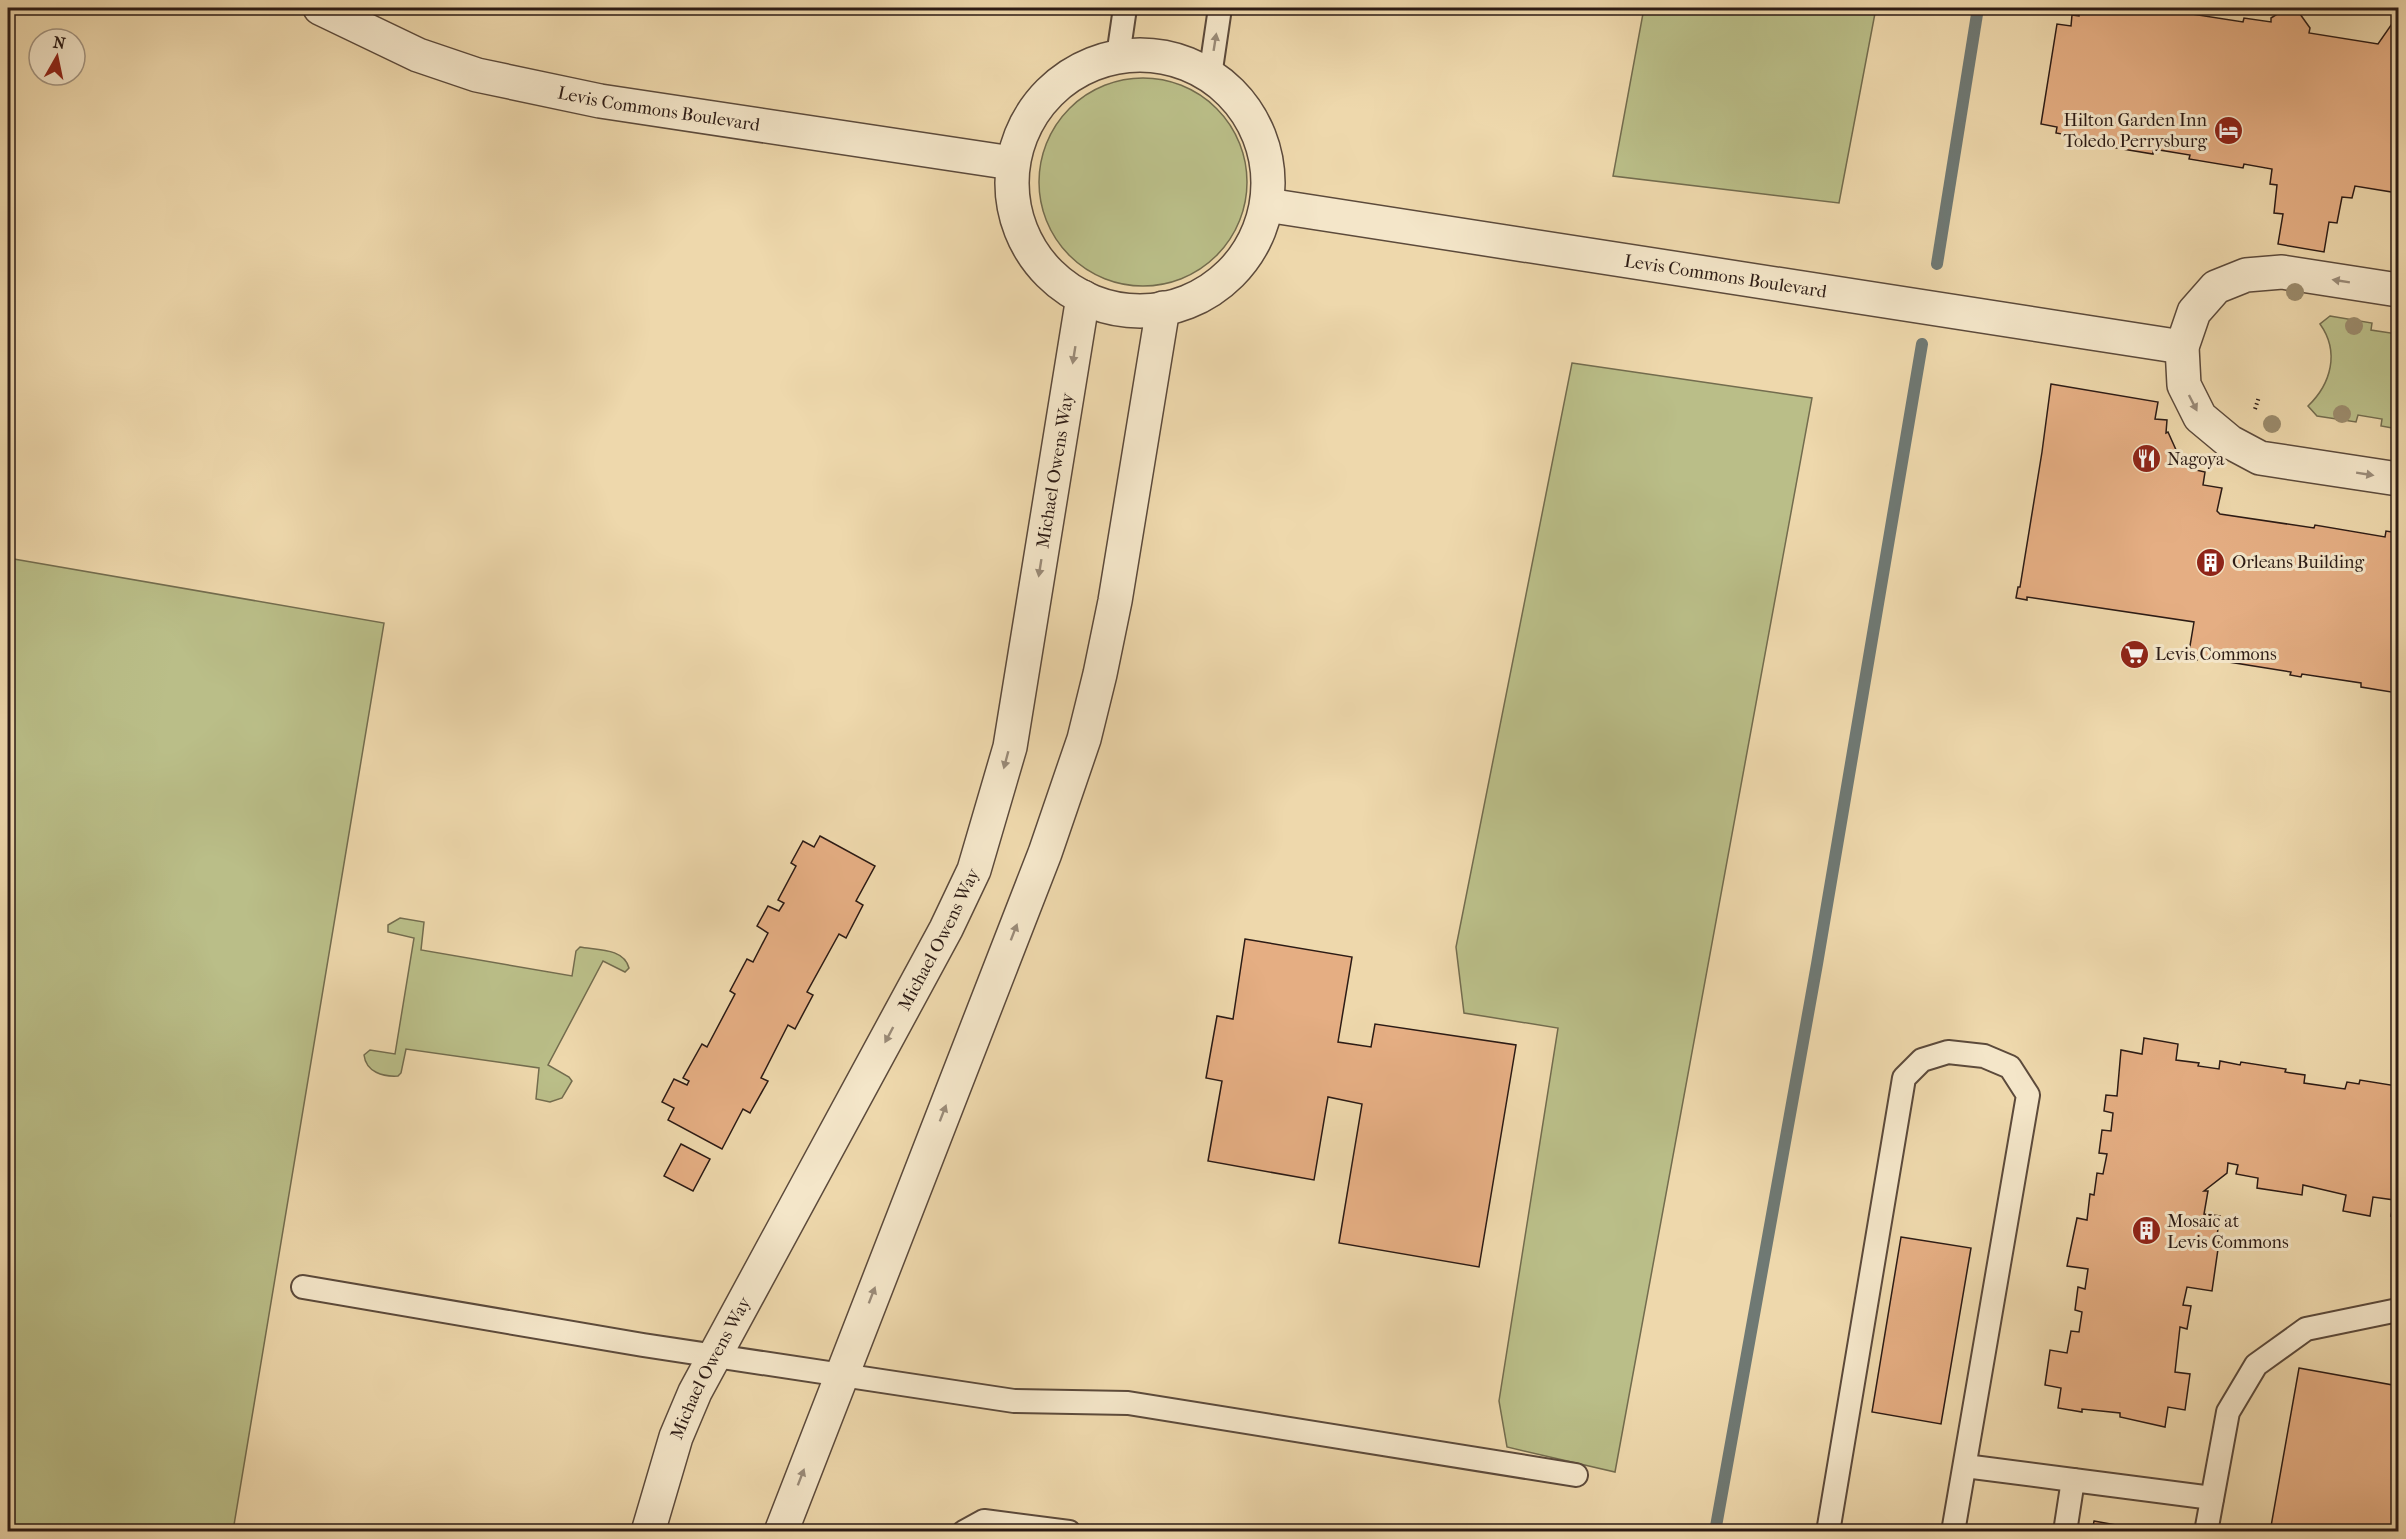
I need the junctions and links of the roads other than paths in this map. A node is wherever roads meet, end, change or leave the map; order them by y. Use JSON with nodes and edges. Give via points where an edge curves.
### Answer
{"nodes":[{"id":1,"x":320,"y":8,"type":"edge"},
{"id":2,"x":1125,"y":8,"type":"edge"},
{"id":3,"x":1220,"y":8,"type":"edge"},
{"id":4,"x":1118,"y":56,"type":"junction"},
{"id":5,"x":1210,"y":76,"type":"junction"},
{"id":6,"x":1012,"y":163,"type":"junction"},
{"id":7,"x":1267,"y":205,"type":"junction"},
{"id":8,"x":2398,"y":290,"type":"edge"},
{"id":9,"x":1083,"y":297,"type":"junction"},
{"id":10,"x":1164,"y":308,"type":"junction"},
{"id":11,"x":2182,"y":347,"type":"junction"},
{"id":12,"x":2398,"y":479,"type":"edge"},
{"id":13,"x":303,"y":1287,"type":"dead end"},
{"id":14,"x":2398,"y":1310,"type":"edge"},
{"id":15,"x":714,"y":1355,"type":"junction"},
{"id":16,"x":841,"y":1375,"type":"junction"},
{"id":17,"x":1965,"y":1466,"type":"junction"},
{"id":18,"x":1576,"y":1475,"type":"dead end"},
{"id":19,"x":2073,"y":1480,"type":"junction"},
{"id":20,"x":2212,"y":1498,"type":"junction"},
{"id":21,"x":648,"y":1532,"type":"edge"},
{"id":22,"x":781,"y":1532,"type":"edge"},
{"id":23,"x":964,"y":1532,"type":"edge"},
{"id":24,"x":1069,"y":1532,"type":"edge"},
{"id":25,"x":1828,"y":1532,"type":"edge"},
{"id":26,"x":1953,"y":1532,"type":"edge"},
{"id":27,"x":2065,"y":1532,"type":"edge"},
{"id":28,"x":2206,"y":1532,"type":"edge"}],
"edges":[{"from":1,"to":6,"type":"street","name":"Levis Commons Boulevard","via":[[418,54],[477,75],[600,101]]},
{"from":2,"to":4,"type":"lane"},
{"from":5,"to":3,"type":"lane","one_way":true},
{"from":4,"to":5,"type":"street","via":[[1156,55],[1193,65]]},
{"from":4,"to":6,"type":"street","via":[[1070,75],[1036,106]]},
{"from":5,"to":7,"type":"street","via":[[1237,98],[1260,135],[1269,179]]},
{"from":6,"to":9,"type":"street","via":[[1013,201],[1036,259],[1057,280]]},
{"from":7,"to":10,"type":"street","via":[[1261,227],[1242,262],[1220,283],[1191,300]]},
{"from":7,"to":11,"type":"street","name":"Levis Commons Boulevard"},
{"from":8,"to":11,"type":"street","one_way":true,"via":[[2282,272],[2246,275],[2216,287],[2194,312]]},
{"from":9,"to":10,"type":"street","via":[[1133,311]]},
{"from":9,"to":15,"type":"street","name":"Michael Owens Way","one_way":true,"via":[[1010,747],[974,870],[946,929]]},
{"from":16,"to":10,"type":"street","one_way":true,"via":[[1045,853],[1084,739],[1114,601]]},
{"from":11,"to":12,"type":"street","one_way":true,"via":[[2184,385],[2200,417],[2230,442],[2260,458]]},
{"from":13,"to":15,"type":"lane"},
{"from":14,"to":20,"type":"lane","via":[[2306,1329],[2256,1365],[2228,1412]]},
{"from":15,"to":16,"type":"lane"},
{"from":15,"to":21,"type":"street","name":"Michael Owens Way","via":[[676,1437]]},
{"from":16,"to":18,"type":"lane","via":[[1014,1401],[1128,1403]]},
{"from":22,"to":16,"type":"street","one_way":true},
{"from":17,"to":19,"type":"lane"},
{"from":17,"to":25,"type":"lane","via":[[2028,1095],[2010,1067],[1984,1056],[1948,1052],[1922,1060],[1904,1078]]},
{"from":17,"to":26,"type":"lane"},
{"from":19,"to":20,"type":"lane"},
{"from":19,"to":27,"type":"lane"},
{"from":20,"to":28,"type":"lane"},
{"from":23,"to":24,"type":"lane","via":[[984,1521]]}]}
